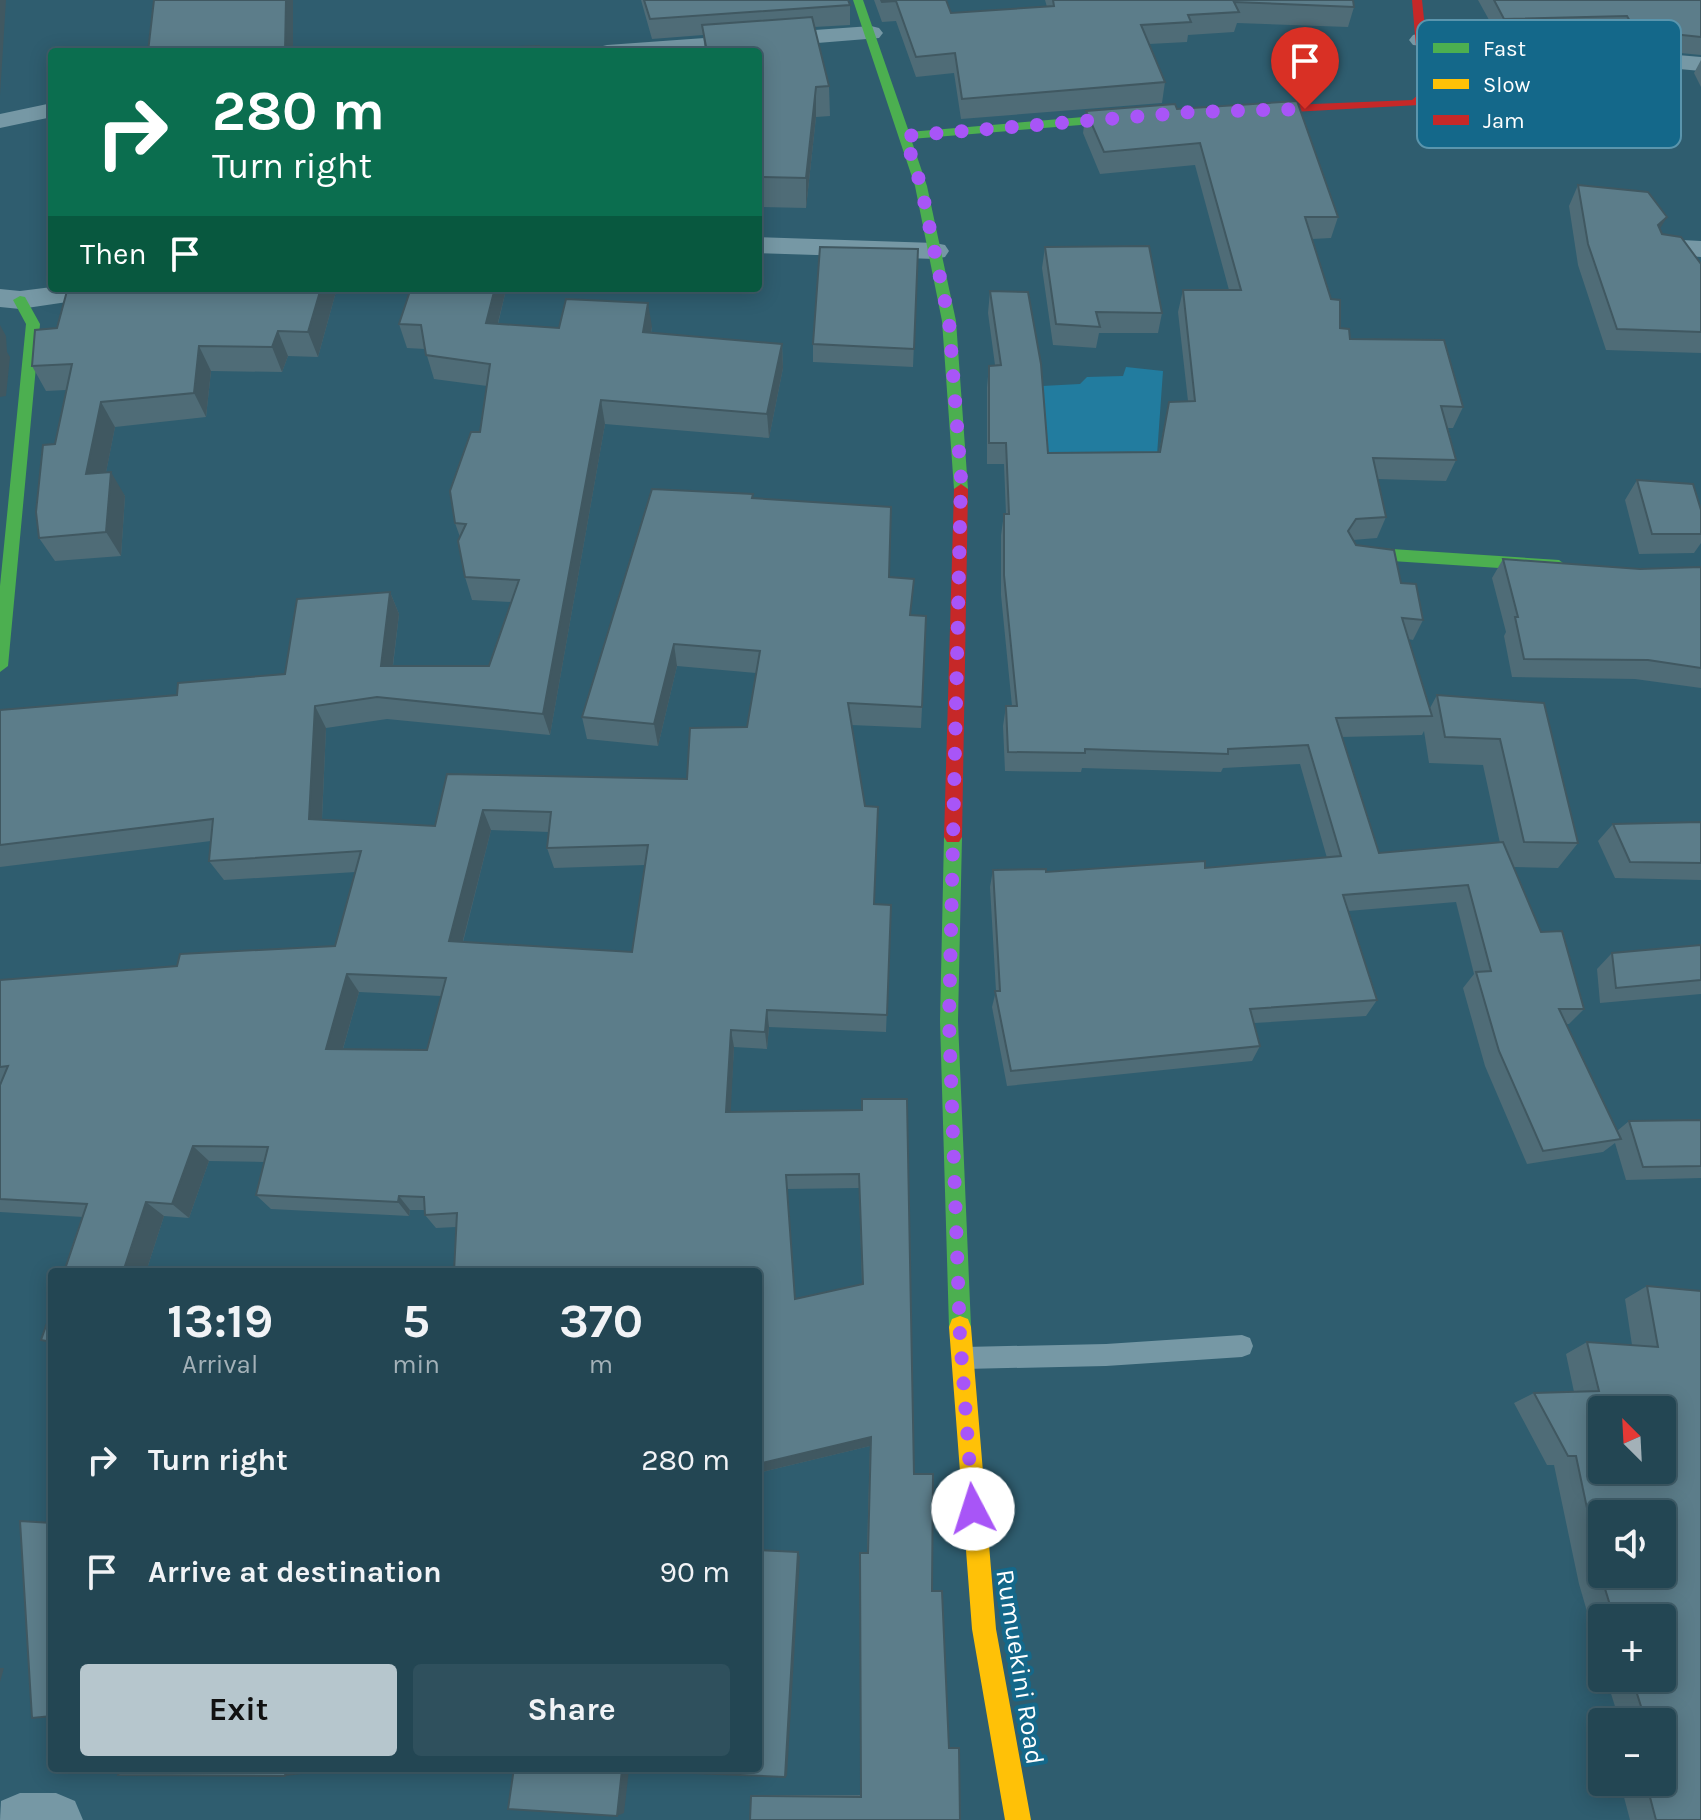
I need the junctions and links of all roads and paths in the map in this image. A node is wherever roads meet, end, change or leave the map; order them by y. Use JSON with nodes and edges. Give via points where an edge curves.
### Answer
{"nodes":[{"id":1,"x":858,"y":0,"type":"edge"},
{"id":2,"x":1417,"y":0,"type":"edge"},
{"id":3,"x":1419,"y":20,"type":"edge"},
{"id":4,"x":871,"y":33,"type":"junction"},
{"id":5,"x":663,"y":48,"type":"edge"},
{"id":6,"x":1681,"y":62,"type":"edge"},
{"id":7,"x":1701,"y":64,"type":"edge"},
{"id":8,"x":1417,"y":101,"type":"edge"},
{"id":9,"x":48,"y":111,"type":"edge"},
{"id":10,"x":1222,"y":112,"type":"edge"},
{"id":11,"x":1161,"y":115,"type":"edge"},
{"id":12,"x":0,"y":121,"type":"edge"},
{"id":13,"x":905,"y":136,"type":"junction"},
{"id":14,"x":762,"y":245,"type":"edge"},
{"id":15,"x":1663,"y":247,"type":"edge"},
{"id":16,"x":1701,"y":249,"type":"edge"},
{"id":17,"x":935,"y":251,"type":"junction"},
{"id":18,"x":68,"y":292,"type":"edge"},
{"id":19,"x":10,"y":299,"type":"edge"},
{"id":20,"x":1361,"y":553,"type":"edge"},
{"id":21,"x":1580,"y":568,"type":"edge"},
{"id":22,"x":0,"y":666,"type":"edge"},
{"id":23,"x":1242,"y":1346,"type":"dead end"},
{"id":24,"x":961,"y":1358,"type":"junction"},
{"id":25,"x":1018,"y":1820,"type":"edge"}],
"edges":[{"from":1,"to":4,"type":"street","name":"Rumuekini Road"},
{"from":2,"to":3,"type":"street"},
{"from":4,"to":5,"type":"street"},
{"from":4,"to":13,"type":"street","name":"Rumuekini Road"},
{"from":6,"to":7,"type":"street"},
{"from":8,"to":10,"type":"street"},
{"from":9,"to":12,"type":"street"},
{"from":11,"to":13,"type":"street"},
{"from":13,"to":17,"type":"street","name":"Rumuekini Road"},
{"from":14,"to":17,"type":"street"},
{"from":15,"to":16,"type":"street"},
{"from":17,"to":24,"type":"street","name":"Rumuekini Road","via":[[949,321],[961,478],[949,1021]]},
{"from":18,"to":19,"type":"street"},
{"from":19,"to":22,"type":"street","via":[[33,324]]},
{"from":20,"to":21,"type":"street"},
{"from":23,"to":24,"type":"lane"},
{"from":24,"to":25,"type":"street","name":"Rumuekini Road","via":[[984,1629]]}]}
